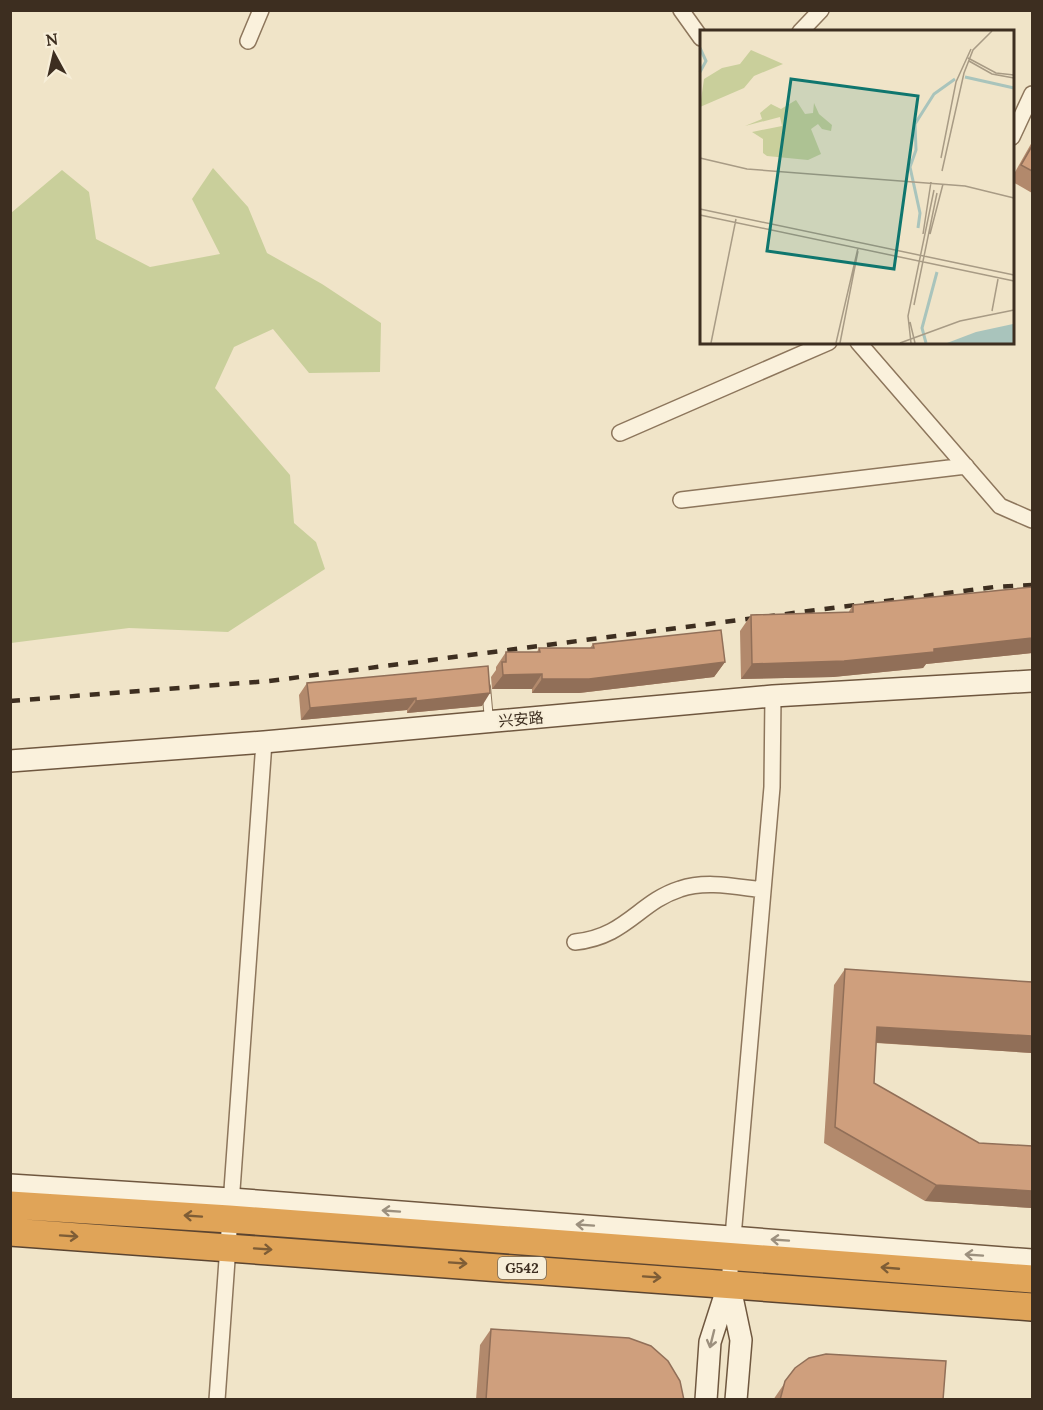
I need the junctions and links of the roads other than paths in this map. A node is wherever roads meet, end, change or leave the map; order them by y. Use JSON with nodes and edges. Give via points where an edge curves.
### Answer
{"nodes":[{"id":1,"x":261,"y":10,"type":"edge"},
{"id":2,"x":681,"y":10,"type":"edge"},
{"id":3,"x":821,"y":10,"type":"edge"},
{"id":4,"x":802,"y":30,"type":"edge"},
{"id":5,"x":700,"y":37,"type":"edge"},
{"id":6,"x":248,"y":41,"type":"dead end"},
{"id":7,"x":1032,"y":94,"type":"edge"},
{"id":8,"x":1013,"y":133,"type":"edge"},
{"id":9,"x":824,"y":344,"type":"edge"},
{"id":10,"x":860,"y":344,"type":"edge"},
{"id":11,"x":620,"y":433,"type":"dead end"},
{"id":12,"x":966,"y":466,"type":"junction"},
{"id":13,"x":681,"y":500,"type":"dead end"},
{"id":14,"x":1032,"y":520,"type":"edge"},
{"id":15,"x":485,"y":673,"type":"edge"},
{"id":16,"x":1032,"y":681,"type":"edge"},
{"id":17,"x":773,"y":696,"type":"junction"},
{"id":18,"x":490,"y":722,"type":"junction"},
{"id":19,"x":264,"y":742,"type":"junction"},
{"id":20,"x":10,"y":761,"type":"edge"},
{"id":21,"x":763,"y":890,"type":"junction"},
{"id":22,"x":574,"y":942,"type":"dead end"},
{"id":23,"x":10,"y":1185,"type":"edge"},
{"id":24,"x":10,"y":1205,"type":"edge"},
{"id":25,"x":230,"y":1209,"type":"junction"},
{"id":26,"x":10,"y":1232,"type":"edge"},
{"id":27,"x":227,"y":1246,"type":"junction"},
{"id":28,"x":733,"y":1246,"type":"junction"},
{"id":29,"x":1032,"y":1260,"type":"edge"},
{"id":30,"x":1032,"y":1279,"type":"edge"},
{"id":31,"x":729,"y":1283,"type":"junction"},
{"id":32,"x":1032,"y":1307,"type":"edge"},
{"id":33,"x":217,"y":1400,"type":"edge"},
{"id":34,"x":706,"y":1400,"type":"edge"},
{"id":35,"x":736,"y":1400,"type":"edge"}],
"edges":[{"from":1,"to":6,"type":"street"},
{"from":2,"to":5,"type":"street"},
{"from":3,"to":4,"type":"street"},
{"from":7,"to":8,"type":"street"},
{"from":9,"to":11,"type":"street"},
{"from":10,"to":12,"type":"street"},
{"from":12,"to":13,"type":"street"},
{"from":12,"to":14,"type":"street","via":[[1000,506]]},
{"from":15,"to":18,"type":"lane"},
{"from":16,"to":17,"type":"street","name":"兴安路"},
{"from":17,"to":18,"type":"street","name":"兴安路"},
{"from":17,"to":21,"type":"street","via":[[772,787]]},
{"from":18,"to":19,"type":"street","name":"兴安路"},
{"from":19,"to":20,"type":"street","name":"兴安路"},
{"from":19,"to":25,"type":"street"},
{"from":21,"to":22,"type":"street","via":[[704,884],[680,889],[597,939]]},
{"from":21,"to":28,"type":"street"},
{"from":23,"to":25,"type":"street"},
{"from":25,"to":24,"type":"highway","number":"G542","one_way":true},
{"from":25,"to":27,"type":"street"},
{"from":28,"to":25,"type":"highway","number":"G542","one_way":true},
{"from":26,"to":27,"type":"highway","number":"G542","one_way":true},
{"from":27,"to":31,"type":"highway","number":"G542","one_way":true},
{"from":27,"to":33,"type":"street"},
{"from":29,"to":28,"type":"street","one_way":true},
{"from":30,"to":28,"type":"highway","number":"G542","one_way":true},
{"from":28,"to":31,"type":"street"},
{"from":31,"to":32,"type":"highway","number":"G542"},
{"from":31,"to":34,"type":"street","one_way":true,"via":[[710,1342]]},
{"from":31,"to":35,"type":"street","via":[[741,1340]]}]}
